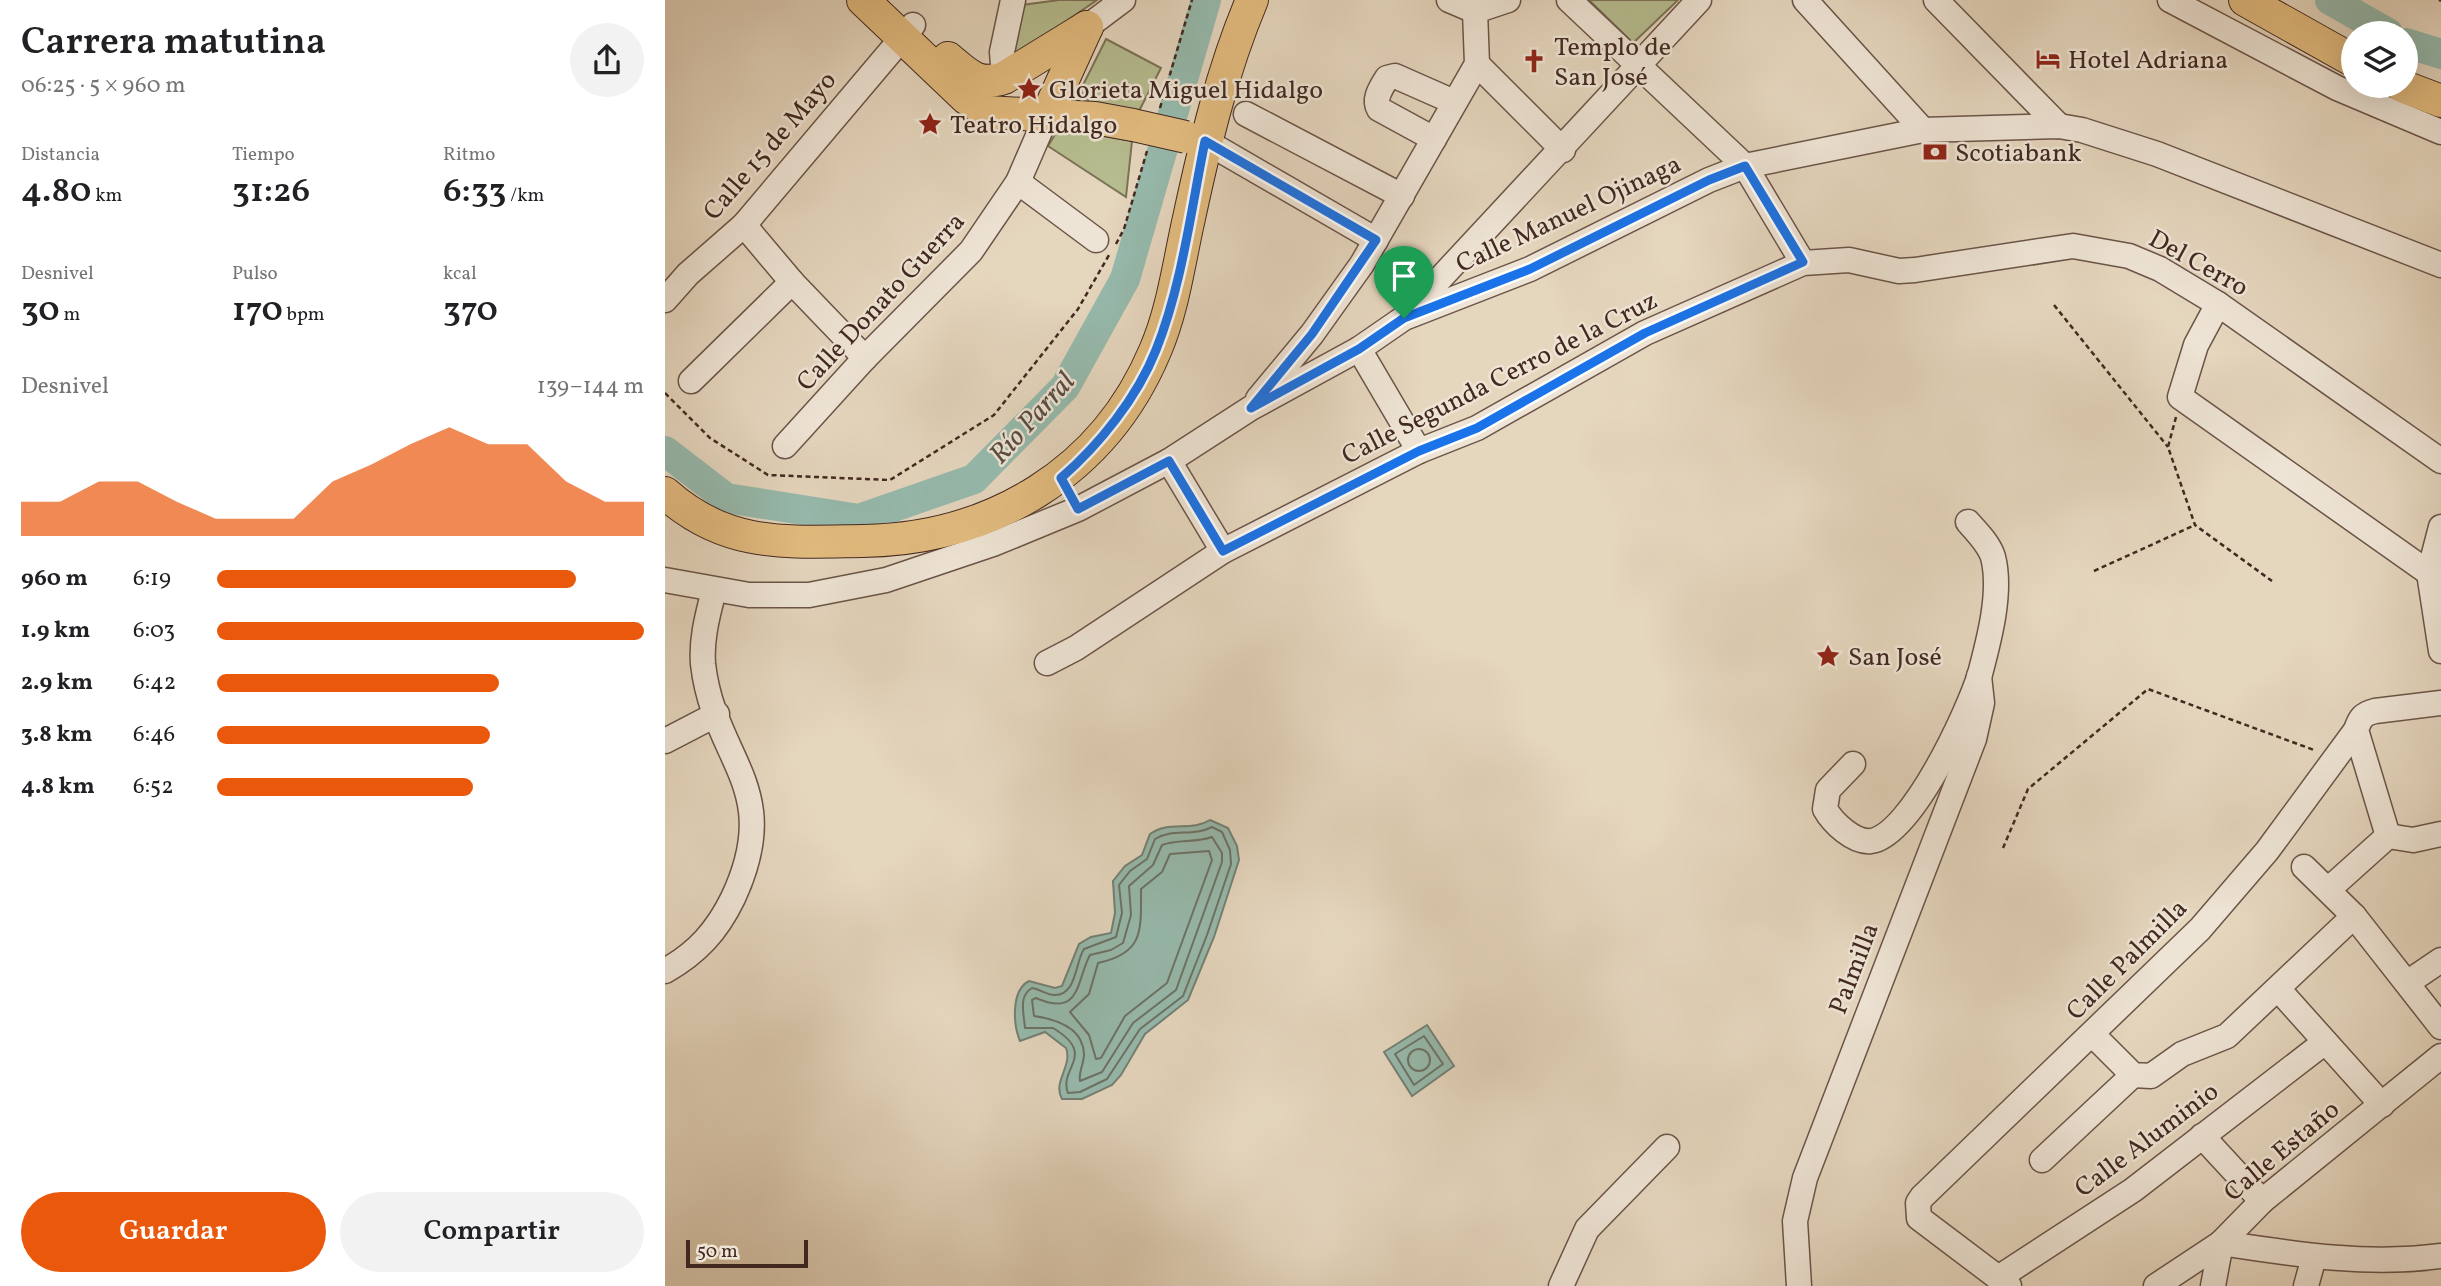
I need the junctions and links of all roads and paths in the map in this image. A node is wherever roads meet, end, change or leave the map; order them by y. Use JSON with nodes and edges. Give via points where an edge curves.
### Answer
{"nodes":[{"id":1,"x":863,"y":0,"type":"edge"},
{"id":2,"x":884,"y":0,"type":"edge"},
{"id":3,"x":1013,"y":0,"type":"edge"},
{"id":4,"x":1123,"y":0,"type":"edge"},
{"id":5,"x":1192,"y":0,"type":"edge"},
{"id":6,"x":1252,"y":0,"type":"edge"},
{"id":7,"x":1449,"y":0,"type":"edge"},
{"id":8,"x":1508,"y":0,"type":"edge"},
{"id":9,"x":1569,"y":0,"type":"edge"},
{"id":10,"x":1699,"y":0,"type":"edge"},
{"id":11,"x":1805,"y":0,"type":"edge"},
{"id":12,"x":1936,"y":0,"type":"edge"},
{"id":13,"x":2170,"y":0,"type":"edge"},
{"id":14,"x":2245,"y":0,"type":"edge"},
{"id":15,"x":1475,"y":11,"type":"junction"},
{"id":16,"x":1087,"y":27,"type":"junction"},
{"id":17,"x":908,"y":30,"type":"junction"},
{"id":18,"x":2341,"y":54,"type":"edge"},
{"id":19,"x":1477,"y":64,"type":"junction"},
{"id":20,"x":1638,"y":65,"type":"junction"},
{"id":21,"x":1017,"y":70,"type":"junction"},
{"id":22,"x":1061,"y":86,"type":"junction"},
{"id":23,"x":2418,"y":92,"type":"edge"},
{"id":24,"x":2441,"y":101,"type":"edge"},
{"id":25,"x":1454,"y":102,"type":"junction"},
{"id":26,"x":1246,"y":114,"type":"dead end"},
{"id":27,"x":1036,"y":116,"type":"junction"},
{"id":28,"x":1095,"y":118,"type":"junction"},
{"id":29,"x":2059,"y":126,"type":"junction"},
{"id":30,"x":1147,"y":127,"type":"junction"},
{"id":31,"x":1923,"y":130,"type":"junction"},
{"id":32,"x":2441,"y":132,"type":"edge"},
{"id":33,"x":1196,"y":139,"type":"junction"},
{"id":34,"x":1434,"y":139,"type":"junction"},
{"id":35,"x":1563,"y":150,"type":"junction"},
{"id":36,"x":1745,"y":166,"type":"junction"},
{"id":37,"x":1018,"y":182,"type":"junction"},
{"id":38,"x":1402,"y":196,"type":"junction"},
{"id":39,"x":744,"y":225,"type":"junction"},
{"id":40,"x":1096,"y":240,"type":"dead end"},
{"id":41,"x":1376,"y":240,"type":"junction"},
{"id":42,"x":1803,"y":262,"type":"junction"},
{"id":43,"x":2441,"y":265,"type":"edge"},
{"id":44,"x":676,"y":276,"type":"edge"},
{"id":45,"x":792,"y":282,"type":"junction"},
{"id":46,"x":665,"y":300,"type":"edge"},
{"id":47,"x":2218,"y":304,"type":"junction"},
{"id":48,"x":2054,"y":305,"type":"dead end"},
{"id":49,"x":1404,"y":318,"type":"junction"},
{"id":50,"x":1359,"y":349,"type":"junction"},
{"id":51,"x":865,"y":358,"type":"junction"},
{"id":52,"x":691,"y":381,"type":"dead end"},
{"id":53,"x":665,"y":393,"type":"edge"},
{"id":54,"x":2180,"y":397,"type":"junction"},
{"id":55,"x":1251,"y":408,"type":"junction"},
{"id":56,"x":785,"y":446,"type":"dead end"},
{"id":57,"x":2168,"y":447,"type":"junction"},
{"id":58,"x":1419,"y":451,"type":"junction"},
{"id":59,"x":1169,"y":461,"type":"junction"},
{"id":60,"x":2441,"y":461,"type":"edge"},
{"id":61,"x":1061,"y":478,"type":"junction"},
{"id":62,"x":665,"y":493,"type":"edge"},
{"id":63,"x":1078,"y":509,"type":"junction"},
{"id":64,"x":1968,"y":522,"type":"dead end"},
{"id":65,"x":2195,"y":525,"type":"junction"},
{"id":66,"x":1223,"y":551,"type":"junction"},
{"id":67,"x":2437,"y":556,"type":"edge"},
{"id":68,"x":2094,"y":571,"type":"dead end"},
{"id":69,"x":665,"y":580,"type":"edge"},
{"id":70,"x":2272,"y":581,"type":"dead end"},
{"id":71,"x":714,"y":590,"type":"junction"},
{"id":72,"x":2441,"y":651,"type":"edge"},
{"id":73,"x":1047,"y":663,"type":"dead end"},
{"id":74,"x":1979,"y":676,"type":"junction"},
{"id":75,"x":2441,"y":703,"type":"edge"},
{"id":76,"x":717,"y":714,"type":"junction"},
{"id":77,"x":2357,"y":727,"type":"junction"},
{"id":78,"x":665,"y":741,"type":"edge"},
{"id":79,"x":2334,"y":757,"type":"junction"},
{"id":80,"x":1853,"y":764,"type":"dead end"},
{"id":81,"x":2441,"y":834,"type":"edge"},
{"id":82,"x":2388,"y":836,"type":"junction"},
{"id":83,"x":2003,"y":848,"type":"dead end"},
{"id":84,"x":2304,"y":867,"type":"dead end"},
{"id":85,"x":2329,"y":890,"type":"junction"},
{"id":86,"x":2354,"y":916,"type":"junction"},
{"id":87,"x":2441,"y":960,"type":"edge"},
{"id":88,"x":665,"y":971,"type":"edge"},
{"id":89,"x":2407,"y":983,"type":"junction"},
{"id":90,"x":2279,"y":990,"type":"junction"},
{"id":91,"x":2441,"y":1027,"type":"edge"},
{"id":92,"x":2093,"y":1035,"type":"junction"},
{"id":93,"x":2325,"y":1042,"type":"junction"},
{"id":94,"x":2441,"y":1056,"type":"edge"},
{"id":95,"x":2142,"y":1076,"type":"junction"},
{"id":96,"x":2382,"y":1105,"type":"junction"},
{"id":97,"x":2201,"y":1136,"type":"junction"},
{"id":98,"x":1667,"y":1147,"type":"dead end"},
{"id":99,"x":2042,"y":1160,"type":"dead end"},
{"id":100,"x":2262,"y":1200,"type":"junction"},
{"id":101,"x":2221,"y":1242,"type":"junction"},
{"id":102,"x":2314,"y":1256,"type":"junction"},
{"id":103,"x":2441,"y":1256,"type":"edge"},
{"id":104,"x":2003,"y":1282,"type":"edge"},
{"id":105,"x":1561,"y":1286,"type":"edge"},
{"id":106,"x":1799,"y":1286,"type":"edge"},
{"id":107,"x":2156,"y":1286,"type":"edge"},
{"id":108,"x":2213,"y":1286,"type":"edge"},
{"id":109,"x":2306,"y":1286,"type":"edge"}],
"edges":[{"from":1,"to":17,"type":"main road"},
{"from":2,"to":17,"type":"main road"},
{"from":3,"to":21,"type":"street","via":[[1002,52]]},
{"from":4,"to":16,"type":"street"},
{"from":5,"to":30,"type":"path"},
{"from":6,"to":33,"type":"main road"},
{"from":7,"to":15,"type":"street"},
{"from":8,"to":15,"type":"street"},
{"from":9,"to":20,"type":"street"},
{"from":10,"to":20,"type":"street"},
{"from":11,"to":31,"type":"street"},
{"from":12,"to":29,"type":"street"},
{"from":13,"to":32,"type":"street","via":[[2337,88]]},
{"from":14,"to":18,"type":"main road"},
{"from":15,"to":19,"type":"street"},
{"from":16,"to":21,"type":"main road"},
{"from":16,"to":22,"type":"main road"},
{"from":17,"to":21,"type":"main road","via":[[974,80],[990,82]]},
{"from":17,"to":27,"type":"main road","via":[[976,106],[987,112]]},
{"from":17,"to":39,"type":"street","name":"Calle 15 de Mayo"},
{"from":19,"to":25,"type":"street"},
{"from":19,"to":35,"type":"street"},
{"from":20,"to":35,"type":"street"},
{"from":20,"to":36,"type":"street"},
{"from":21,"to":22,"type":"main road","via":[[1053,71]]},
{"from":21,"to":27,"type":"main road","via":[[1013,101]]},
{"from":22,"to":27,"type":"main road"},
{"from":22,"to":28,"type":"main road"},
{"from":23,"to":24,"type":"main road"},
{"from":25,"to":34,"type":"street"},
{"from":25,"to":34,"type":"street","via":[[1395,76],[1387,78],[1381,88],[1376,99],[1379,109]]},
{"from":26,"to":38,"type":"street"},
{"from":27,"to":28,"type":"main road"},
{"from":27,"to":37,"type":"street","name":"Calle Donato Guerra"},
{"from":28,"to":30,"type":"main road"},
{"from":29,"to":31,"type":"street","name":"Calle Manuel Ojinaga"},
{"from":29,"to":43,"type":"street","name":"Calle Manuel Ojinaga","via":[[2157,154]]},
{"from":30,"to":33,"type":"main road","bridge":true},
{"from":30,"to":53,"type":"path","via":[[1124,229],[1078,309],[994,415],[890,480],[768,475],[710,438]]},
{"from":31,"to":36,"type":"street","name":"Calle Manuel Ojinaga"},
{"from":33,"to":41,"type":"street"},
{"from":33,"to":61,"type":"main road","via":[[1174,287],[1156,349],[1128,401]]},
{"from":34,"to":38,"type":"street"},
{"from":35,"to":49,"type":"street"},
{"from":36,"to":42,"type":"street"},
{"from":36,"to":49,"type":"street","name":"Calle Manuel Ojinaga","via":[[1530,269]]},
{"from":37,"to":40,"type":"street"},
{"from":37,"to":51,"type":"street","name":"Calle Donato Guerra","via":[[959,266]]},
{"from":38,"to":41,"type":"street"},
{"from":39,"to":44,"type":"street","name":"Calle 15 de Mayo"},
{"from":39,"to":45,"type":"street"},
{"from":41,"to":55,"type":"street","via":[[1312,334]]},
{"from":42,"to":47,"type":"street","name":"Del Cerro","via":[[1849,260],[1907,270],[2073,246],[2129,256]]},
{"from":42,"to":58,"type":"street","name":"Calle Segunda Cerro de la Cruz","via":[[1645,333],[1477,428]]},
{"from":44,"to":46,"type":"street","name":"Calle 15 de Mayo"},
{"from":45,"to":51,"type":"street"},
{"from":45,"to":52,"type":"street"},
{"from":47,"to":54,"type":"street","via":[[2196,345]]},
{"from":47,"to":60,"type":"street","name":"Del Cerro"},
{"from":48,"to":57,"type":"path"},
{"from":49,"to":50,"type":"street","name":"Calle Manuel Ojinaga"},
{"from":50,"to":55,"type":"street","name":"Calle Manuel Ojinaga"},
{"from":50,"to":58,"type":"street"},
{"from":51,"to":56,"type":"street","name":"Calle Donato Guerra"},
{"from":54,"to":57,"type":"path"},
{"from":54,"to":67,"type":"street"},
{"from":55,"to":59,"type":"street","name":"Calle Manuel Ojinaga"},
{"from":57,"to":65,"type":"path"},
{"from":58,"to":66,"type":"street","name":"Calle Segunda Cerro de la Cruz"},
{"from":59,"to":63,"type":"street","name":"Calle Manuel Ojinaga"},
{"from":59,"to":66,"type":"street"},
{"from":61,"to":62,"type":"main road","via":[[973,523],[891,541],[789,542],[737,535],[700,520]]},
{"from":61,"to":63,"type":"street"},
{"from":63,"to":71,"type":"street","name":"Calle Manuel Ojinaga","via":[[1040,527],[886,580],[776,597]]},
{"from":64,"to":74,"type":"street","via":[[1992,554],[1995,571]]},
{"from":65,"to":68,"type":"path"},
{"from":65,"to":70,"type":"path"},
{"from":66,"to":73,"type":"street","name":"Calle Segunda Cerro de la Cruz"},
{"from":67,"to":72,"type":"street"},
{"from":69,"to":71,"type":"street","name":"Calle Manuel Ojinaga"},
{"from":71,"to":76,"type":"street","via":[[702,646]]},
{"from":74,"to":80,"type":"street","via":[[1936,772],[1898,823],[1870,841],[1853,837],[1825,809],[1828,790]]},
{"from":74,"to":106,"type":"street","name":"Palmilla","via":[[1982,704],[1974,739],[1805,1178],[1795,1221]]},
{"from":75,"to":77,"type":"street","name":"Calle Palmilla","via":[[2366,713]]},
{"from":76,"to":78,"type":"street"},
{"from":76,"to":88,"type":"street","via":[[751,802],[752,839],[739,885],[713,932],[691,955]]},
{"from":77,"to":79,"type":"street","name":"Calle Palmilla"},
{"from":77,"to":82,"type":"street"},
{"from":79,"to":83,"type":"path","via":[[2148,690],[2028,789]]},
{"from":79,"to":92,"type":"street","name":"Calle Palmilla","via":[[2227,898]]},
{"from":81,"to":82,"type":"street","via":[[2413,840]]},
{"from":82,"to":85,"type":"street"},
{"from":84,"to":85,"type":"street"},
{"from":85,"to":86,"type":"street"},
{"from":86,"to":89,"type":"street"},
{"from":86,"to":90,"type":"street"},
{"from":87,"to":89,"type":"street"},
{"from":89,"to":91,"type":"street"},
{"from":90,"to":93,"type":"street"},
{"from":90,"to":95,"type":"street","via":[[2227,1036]]},
{"from":92,"to":95,"type":"street"},
{"from":92,"to":104,"type":"street","name":"Calle Palmilla","via":[[1921,1197],[1917,1210],[1925,1224]]},
{"from":93,"to":96,"type":"street"},
{"from":93,"to":97,"type":"street","name":"Calle Aluminio"},
{"from":94,"to":96,"type":"street","name":"Calle Estaño"},
{"from":95,"to":99,"type":"street"},
{"from":96,"to":100,"type":"street","name":"Calle Estaño"},
{"from":97,"to":100,"type":"street"},
{"from":97,"to":104,"type":"street","name":"Calle Aluminio"},
{"from":98,"to":105,"type":"street","via":[[1587,1229]]},
{"from":100,"to":101,"type":"street","name":"Calle Estaño"},
{"from":101,"to":102,"type":"street"},
{"from":101,"to":107,"type":"street","name":"Calle Estaño"},
{"from":101,"to":108,"type":"street"},
{"from":102,"to":103,"type":"street","via":[[2380,1261]]},
{"from":102,"to":109,"type":"street"}]}
